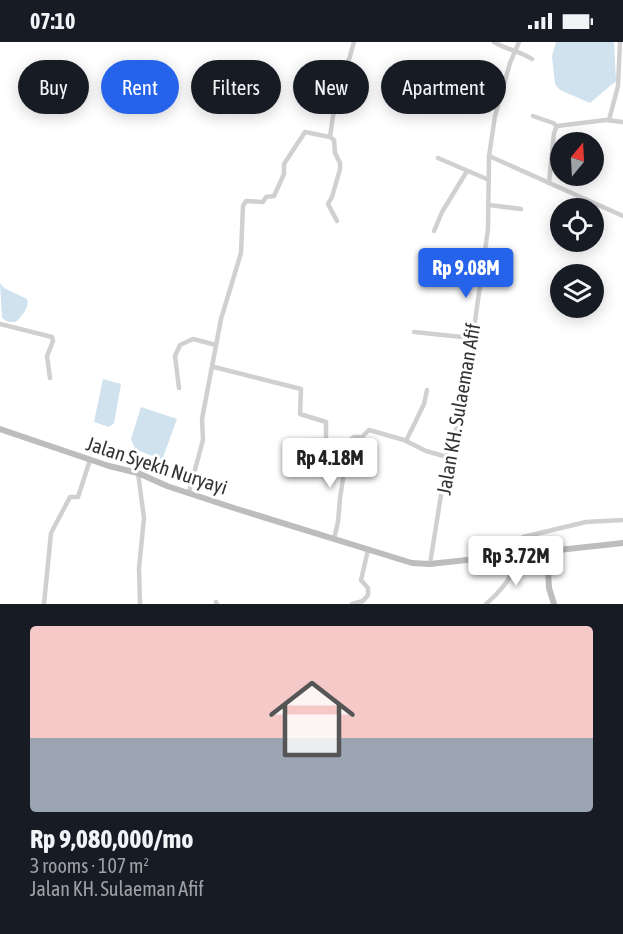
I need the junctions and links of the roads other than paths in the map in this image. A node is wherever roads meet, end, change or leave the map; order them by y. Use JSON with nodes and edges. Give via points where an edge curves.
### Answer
{"nodes":[{"id":1,"x":354,"y":42,"type":"edge"},
{"id":2,"x":494,"y":42,"type":"edge"},
{"id":3,"x":519,"y":42,"type":"edge"},
{"id":4,"x":620,"y":42,"type":"edge"},
{"id":5,"x":514,"y":53,"type":"junction"},
{"id":6,"x":532,"y":59,"type":"dead end"},
{"id":7,"x":533,"y":116,"type":"dead end"},
{"id":8,"x":609,"y":120,"type":"junction"},
{"id":9,"x":623,"y":123,"type":"edge"},
{"id":10,"x":557,"y":126,"type":"junction"},
{"id":11,"x":330,"y":137,"type":"junction"},
{"id":12,"x":489,"y":156,"type":"junction"},
{"id":13,"x":438,"y":158,"type":"dead end"},
{"id":14,"x":467,"y":171,"type":"junction"},
{"id":15,"x":489,"y":180,"type":"junction"},
{"id":16,"x":549,"y":183,"type":"junction"},
{"id":17,"x":489,"y":205,"type":"junction"},
{"id":18,"x":521,"y":209,"type":"dead end"},
{"id":19,"x":623,"y":216,"type":"edge"},
{"id":20,"x":337,"y":221,"type":"dead end"},
{"id":21,"x":434,"y":231,"type":"dead end"},
{"id":22,"x":0,"y":324,"type":"edge"},
{"id":23,"x":414,"y":332,"type":"dead end"},
{"id":24,"x":472,"y":338,"type":"junction"},
{"id":25,"x":216,"y":345,"type":"junction"},
{"id":26,"x":214,"y":367,"type":"junction"},
{"id":27,"x":50,"y":378,"type":"dead end"},
{"id":28,"x":179,"y":388,"type":"dead end"},
{"id":29,"x":427,"y":390,"type":"dead end"},
{"id":30,"x":0,"y":429,"type":"edge"},
{"id":31,"x":326,"y":440,"type":"junction"},
{"id":32,"x":307,"y":441,"type":"dead end"},
{"id":33,"x":349,"y":441,"type":"junction"},
{"id":34,"x":406,"y":441,"type":"junction"},
{"id":35,"x":447,"y":457,"type":"junction"},
{"id":36,"x":90,"y":460,"type":"junction"},
{"id":37,"x":138,"y":473,"type":"junction"},
{"id":38,"x":189,"y":492,"type":"junction"},
{"id":39,"x":623,"y":520,"type":"edge"},
{"id":40,"x":334,"y":540,"type":"junction"},
{"id":41,"x":623,"y":543,"type":"edge"},
{"id":42,"x":368,"y":550,"type":"junction"},
{"id":43,"x":547,"y":552,"type":"junction"},
{"id":44,"x":519,"y":555,"type":"junction"},
{"id":45,"x":430,"y":564,"type":"junction"},
{"id":46,"x":44,"y":604,"type":"edge"},
{"id":47,"x":140,"y":604,"type":"edge"},
{"id":48,"x":352,"y":604,"type":"edge"},
{"id":49,"x":486,"y":604,"type":"edge"},
{"id":50,"x":554,"y":604,"type":"edge"}],
"edges":[{"from":1,"to":11,"type":"street"},
{"from":2,"to":5,"type":"street"},
{"from":3,"to":5,"type":"street","name":"Jalan KH. Sulaeman Afif"},
{"from":4,"to":8,"type":"street","via":[[618,86]]},
{"from":5,"to":6,"type":"street"},
{"from":5,"to":12,"type":"street","name":"Jalan KH. Sulaeman Afif","via":[[495,116]]},
{"from":7,"to":10,"type":"street"},
{"from":8,"to":9,"type":"street"},
{"from":8,"to":10,"type":"street"},
{"from":10,"to":16,"type":"street"},
{"from":11,"to":20,"type":"street","via":[[340,166],[328,204]]},
{"from":11,"to":25,"type":"street","via":[[305,132],[284,164],[274,196],[266,196],[263,202],[244,203],[241,253]]},
{"from":12,"to":15,"type":"street","name":"Jalan KH. Sulaeman Afif"},
{"from":12,"to":16,"type":"street"},
{"from":13,"to":14,"type":"street"},
{"from":14,"to":15,"type":"street"},
{"from":14,"to":21,"type":"street"},
{"from":15,"to":17,"type":"street","name":"Jalan KH. Sulaeman Afif"},
{"from":16,"to":19,"type":"street"},
{"from":17,"to":18,"type":"street"},
{"from":17,"to":24,"type":"street","name":"Jalan KH. Sulaeman Afif"},
{"from":22,"to":27,"type":"street","via":[[52,337],[47,356]]},
{"from":23,"to":24,"type":"street"},
{"from":24,"to":35,"type":"street","name":"Jalan KH. Sulaeman Afif","via":[[460,419]]},
{"from":25,"to":26,"type":"street"},
{"from":25,"to":28,"type":"street","via":[[193,339],[180,345],[175,358]]},
{"from":26,"to":31,"type":"street","via":[[299,388],[300,414],[326,422]]},
{"from":26,"to":38,"type":"street","via":[[202,419],[203,440]]},
{"from":29,"to":34,"type":"street"},
{"from":30,"to":36,"type":"main road","name":"Jalan Syekh Nuryayi"},
{"from":31,"to":32,"type":"street"},
{"from":31,"to":33,"type":"street"},
{"from":33,"to":34,"type":"street","via":[[369,430]]},
{"from":33,"to":40,"type":"street"},
{"from":34,"to":35,"type":"street"},
{"from":35,"to":45,"type":"street","name":"Jalan KH. Sulaeman Afif"},
{"from":36,"to":37,"type":"main road","name":"Jalan Syekh Nuryayi"},
{"from":36,"to":46,"type":"street","via":[[78,497],[70,496],[51,533]]},
{"from":37,"to":38,"type":"main road","name":"Jalan Syekh Nuryayi"},
{"from":37,"to":47,"type":"street","via":[[144,518]]},
{"from":38,"to":40,"type":"main road","name":"Jalan Syekh Nuryayi"},
{"from":39,"to":44,"type":"street","via":[[594,520],[526,536]]},
{"from":40,"to":42,"type":"main road","name":"Jalan Syekh Nuryayi"},
{"from":41,"to":43,"type":"main road","name":"Jalan Syekh Nuryayi"},
{"from":42,"to":45,"type":"main road","name":"Jalan Syekh Nuryayi"},
{"from":42,"to":48,"type":"street","via":[[361,578],[368,595]]},
{"from":43,"to":44,"type":"main road","name":"Jalan Syekh Nuryayi"},
{"from":43,"to":50,"type":"main road"},
{"from":44,"to":45,"type":"main road","name":"Jalan Syekh Nuryayi"},
{"from":44,"to":49,"type":"street","via":[[504,584]]}]}
